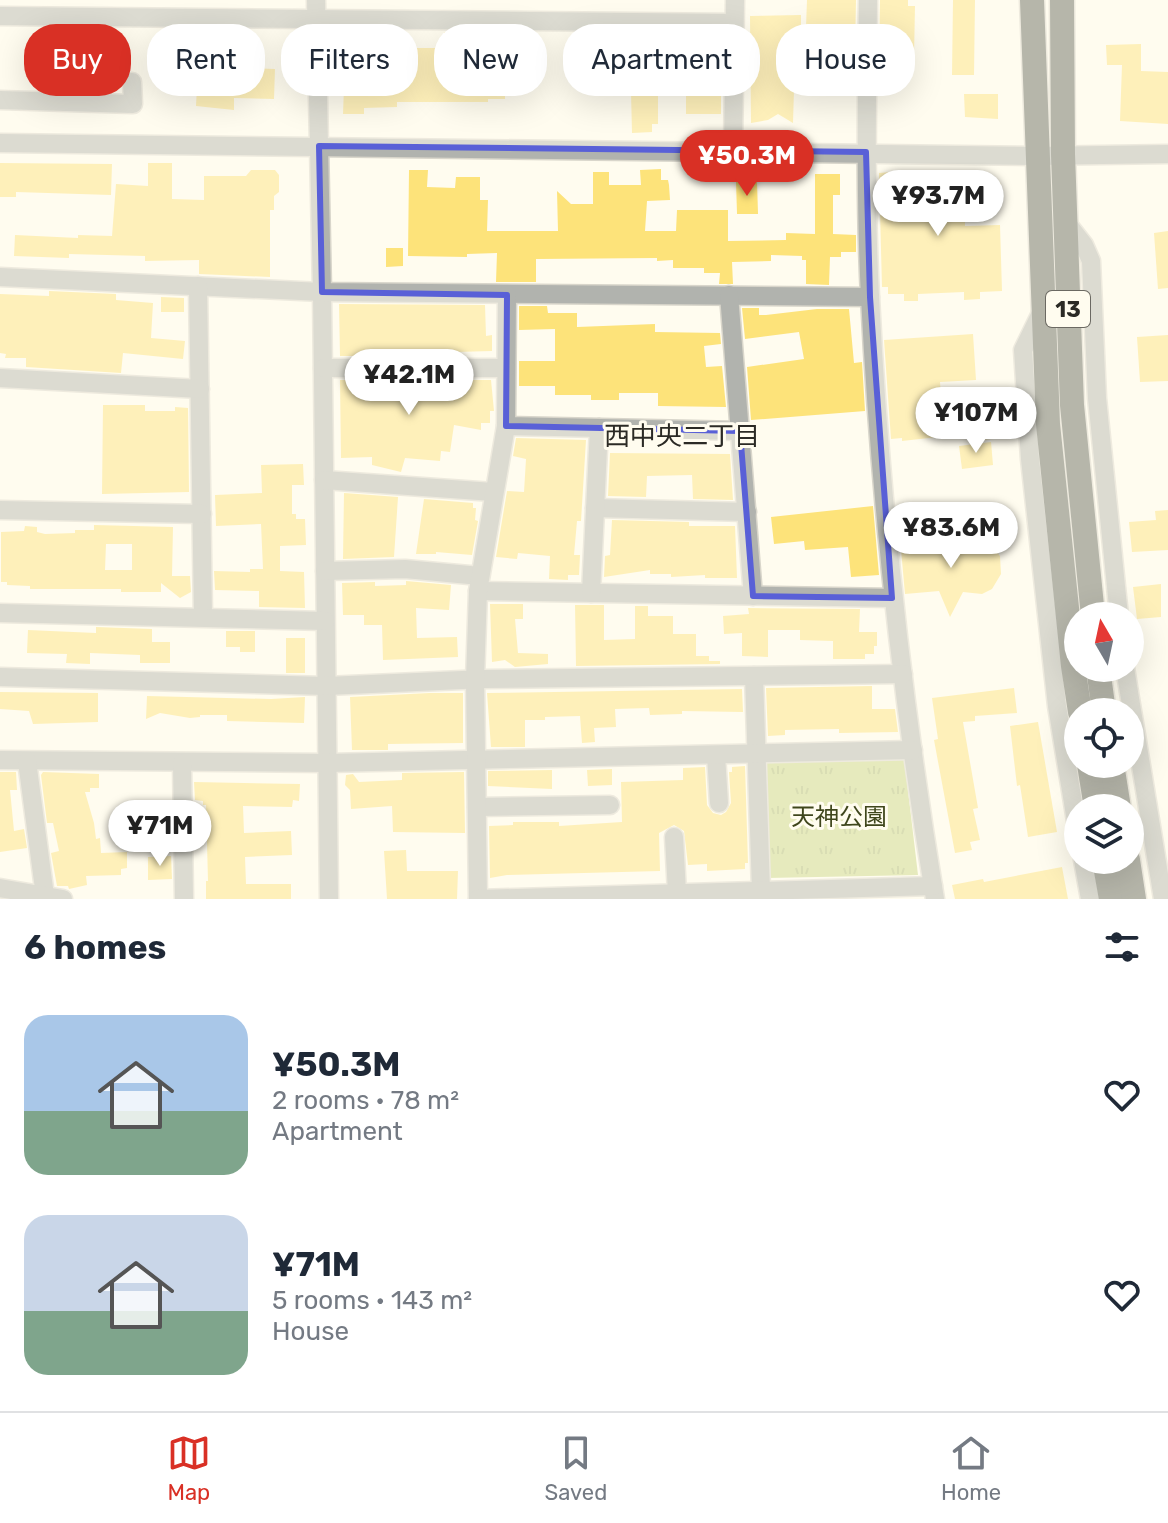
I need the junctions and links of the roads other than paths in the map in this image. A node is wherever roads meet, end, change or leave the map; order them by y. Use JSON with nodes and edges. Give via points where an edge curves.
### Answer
{"nodes":[{"id":1,"x":316,"y":0,"type":"edge"},
{"id":2,"x":735,"y":0,"type":"edge"},
{"id":3,"x":868,"y":0,"type":"edge"},
{"id":4,"x":1062,"y":0,"type":"edge"},
{"id":5,"x":1029,"y":6,"type":"edge"},
{"id":6,"x":0,"y":16,"type":"edge"},
{"id":7,"x":317,"y":21,"type":"junction"},
{"id":8,"x":734,"y":23,"type":"junction"},
{"id":9,"x":132,"y":82,"type":"dead end"},
{"id":10,"x":0,"y":100,"type":"edge"},
{"id":11,"x":0,"y":143,"type":"edge"},
{"id":12,"x":319,"y":146,"type":"junction"},
{"id":13,"x":733,"y":151,"type":"junction"},
{"id":14,"x":866,"y":152,"type":"junction"},
{"id":15,"x":1063,"y":154,"type":"junction"},
{"id":16,"x":1168,"y":154,"type":"edge"},
{"id":17,"x":1036,"y":156,"type":"junction"},
{"id":18,"x":1066,"y":222,"type":"junction"},
{"id":19,"x":0,"y":277,"type":"edge"},
{"id":20,"x":198,"y":286,"type":"junction"},
{"id":21,"x":322,"y":292,"type":"junction"},
{"id":22,"x":507,"y":295,"type":"junction"},
{"id":23,"x":729,"y":295,"type":"junction"},
{"id":24,"x":870,"y":297,"type":"junction"},
{"id":25,"x":1043,"y":309,"type":"junction"},
{"id":26,"x":323,"y":368,"type":"junction"},
{"id":27,"x":506,"y":368,"type":"junction"},
{"id":28,"x":0,"y":378,"type":"edge"},
{"id":29,"x":200,"y":389,"type":"junction"},
{"id":30,"x":506,"y":426,"type":"junction"},
{"id":31,"x":599,"y":428,"type":"junction"},
{"id":32,"x":740,"y":431,"type":"junction"},
{"id":33,"x":324,"y":480,"type":"junction"},
{"id":34,"x":493,"y":492,"type":"junction"},
{"id":35,"x":595,"y":508,"type":"junction"},
{"id":36,"x":0,"y":510,"type":"edge"},
{"id":37,"x":747,"y":512,"type":"junction"},
{"id":38,"x":202,"y":514,"type":"junction"},
{"id":39,"x":325,"y":571,"type":"junction"},
{"id":40,"x":479,"y":584,"type":"junction"},
{"id":41,"x":591,"y":593,"type":"junction"},
{"id":42,"x":753,"y":596,"type":"junction"},
{"id":43,"x":892,"y":598,"type":"junction"},
{"id":44,"x":1092,"y":602,"type":"edge"},
{"id":45,"x":1118,"y":602,"type":"edge"},
{"id":46,"x":0,"y":613,"type":"edge"},
{"id":47,"x":203,"y":617,"type":"junction"},
{"id":48,"x":325,"y":621,"type":"junction"},
{"id":49,"x":903,"y":674,"type":"junction"},
{"id":50,"x":754,"y":676,"type":"junction"},
{"id":51,"x":0,"y":677,"type":"edge"},
{"id":52,"x":475,"y":680,"type":"junction"},
{"id":53,"x":1127,"y":682,"type":"edge"},
{"id":54,"x":326,"y":686,"type":"junction"},
{"id":55,"x":1078,"y":698,"type":"edge"},
{"id":56,"x":913,"y":750,"type":"junction"},
{"id":57,"x":758,"y":754,"type":"junction"},
{"id":58,"x":716,"y":755,"type":"junction"},
{"id":59,"x":0,"y":760,"type":"edge"},
{"id":60,"x":477,"y":760,"type":"junction"},
{"id":61,"x":27,"y":761,"type":"junction"},
{"id":62,"x":182,"y":763,"type":"junction"},
{"id":63,"x":327,"y":763,"type":"junction"},
{"id":64,"x":1072,"y":794,"type":"edge"},
{"id":65,"x":719,"y":803,"type":"dead end"},
{"id":66,"x":610,"y":805,"type":"dead end"},
{"id":67,"x":477,"y":807,"type":"junction"},
{"id":68,"x":674,"y":837,"type":"dead end"},
{"id":69,"x":1086,"y":874,"type":"edge"},
{"id":70,"x":1107,"y":874,"type":"edge"},
{"id":71,"x":1130,"y":874,"type":"edge"},
{"id":72,"x":0,"y":888,"type":"edge"},
{"id":73,"x":761,"y":891,"type":"junction"},
{"id":74,"x":934,"y":892,"type":"edge"},
{"id":75,"x":677,"y":893,"type":"junction"},
{"id":76,"x":602,"y":897,"type":"edge"},
{"id":77,"x":54,"y":898,"type":"edge"},
{"id":78,"x":184,"y":899,"type":"edge"},
{"id":79,"x":329,"y":899,"type":"edge"},
{"id":80,"x":478,"y":899,"type":"edge"},
{"id":81,"x":1090,"y":899,"type":"edge"},
{"id":82,"x":1111,"y":899,"type":"edge"},
{"id":83,"x":1134,"y":899,"type":"edge"},
{"id":84,"x":1163,"y":899,"type":"edge"}],
"edges":[{"from":1,"to":7,"type":"street"},
{"from":2,"to":8,"type":"street"},
{"from":3,"to":14,"type":"street"},
{"from":4,"to":15,"type":"highway","number":"13"},
{"from":5,"to":17,"type":"highway","number":"13"},
{"from":6,"to":7,"type":"street"},
{"from":7,"to":8,"type":"street"},
{"from":7,"to":12,"type":"street"},
{"from":8,"to":13,"type":"street"},
{"from":9,"to":10,"type":"street","via":[[133,104]]},
{"from":11,"to":12,"type":"street"},
{"from":12,"to":13,"type":"street"},
{"from":12,"to":21,"type":"street"},
{"from":13,"to":14,"type":"street"},
{"from":14,"to":17,"type":"street"},
{"from":14,"to":24,"type":"street"},
{"from":15,"to":16,"type":"street"},
{"from":15,"to":17,"type":"street"},
{"from":15,"to":18,"type":"highway","number":"13"},
{"from":17,"to":25,"type":"highway","number":"13"},
{"from":18,"to":44,"type":"highway","number":"13","via":[[1072,405]]},
{"from":18,"to":45,"type":"street","via":[[1091,261],[1097,398]]},
{"from":19,"to":20,"type":"street"},
{"from":20,"to":21,"type":"street"},
{"from":20,"to":29,"type":"street"},
{"from":21,"to":22,"type":"street"},
{"from":21,"to":26,"type":"street"},
{"from":22,"to":23,"type":"street"},
{"from":22,"to":27,"type":"street"},
{"from":23,"to":24,"type":"street"},
{"from":23,"to":32,"type":"street"},
{"from":24,"to":43,"type":"street"},
{"from":25,"to":55,"type":"highway","number":"13","via":[[1050,439]]},
{"from":25,"to":64,"type":"street","via":[[1023,350],[1057,706]]},
{"from":26,"to":27,"type":"street"},
{"from":26,"to":33,"type":"street"},
{"from":27,"to":30,"type":"street"},
{"from":28,"to":29,"type":"street"},
{"from":29,"to":38,"type":"street"},
{"from":30,"to":31,"type":"street"},
{"from":30,"to":34,"type":"street"},
{"from":31,"to":32,"type":"street"},
{"from":31,"to":35,"type":"street"},
{"from":32,"to":37,"type":"street"},
{"from":33,"to":34,"type":"street"},
{"from":33,"to":39,"type":"street"},
{"from":34,"to":40,"type":"street"},
{"from":35,"to":37,"type":"street"},
{"from":35,"to":41,"type":"street"},
{"from":36,"to":38,"type":"street"},
{"from":37,"to":42,"type":"street"},
{"from":38,"to":47,"type":"street"},
{"from":39,"to":40,"type":"street","via":[[405,569]]},
{"from":39,"to":48,"type":"street"},
{"from":40,"to":41,"type":"street"},
{"from":40,"to":52,"type":"street"},
{"from":41,"to":42,"type":"street"},
{"from":42,"to":43,"type":"street"},
{"from":43,"to":49,"type":"street"},
{"from":46,"to":47,"type":"street"},
{"from":47,"to":48,"type":"street"},
{"from":48,"to":54,"type":"street"},
{"from":49,"to":50,"type":"street"},
{"from":49,"to":56,"type":"street"},
{"from":50,"to":52,"type":"street"},
{"from":50,"to":57,"type":"street"},
{"from":51,"to":54,"type":"street"},
{"from":52,"to":54,"type":"street"},
{"from":52,"to":60,"type":"street"},
{"from":53,"to":84,"type":"street"},
{"from":54,"to":63,"type":"street"},
{"from":56,"to":57,"type":"street"},
{"from":56,"to":74,"type":"street"},
{"from":57,"to":58,"type":"street"},
{"from":57,"to":73,"type":"street"},
{"from":58,"to":60,"type":"street"},
{"from":58,"to":65,"type":"street"},
{"from":59,"to":61,"type":"street"},
{"from":60,"to":63,"type":"street"},
{"from":60,"to":67,"type":"street"},
{"from":61,"to":62,"type":"street"},
{"from":61,"to":77,"type":"street"},
{"from":62,"to":63,"type":"street"},
{"from":62,"to":78,"type":"street"},
{"from":63,"to":79,"type":"street"},
{"from":66,"to":67,"type":"street"},
{"from":67,"to":80,"type":"street"},
{"from":68,"to":75,"type":"street"},
{"from":69,"to":81,"type":"street"},
{"from":70,"to":82,"type":"highway"},
{"from":71,"to":83,"type":"highway"},
{"from":72,"to":77,"type":"street"},
{"from":73,"to":74,"type":"street"},
{"from":73,"to":75,"type":"street"},
{"from":75,"to":76,"type":"street"},
{"from":76,"to":80,"type":"street"}]}
